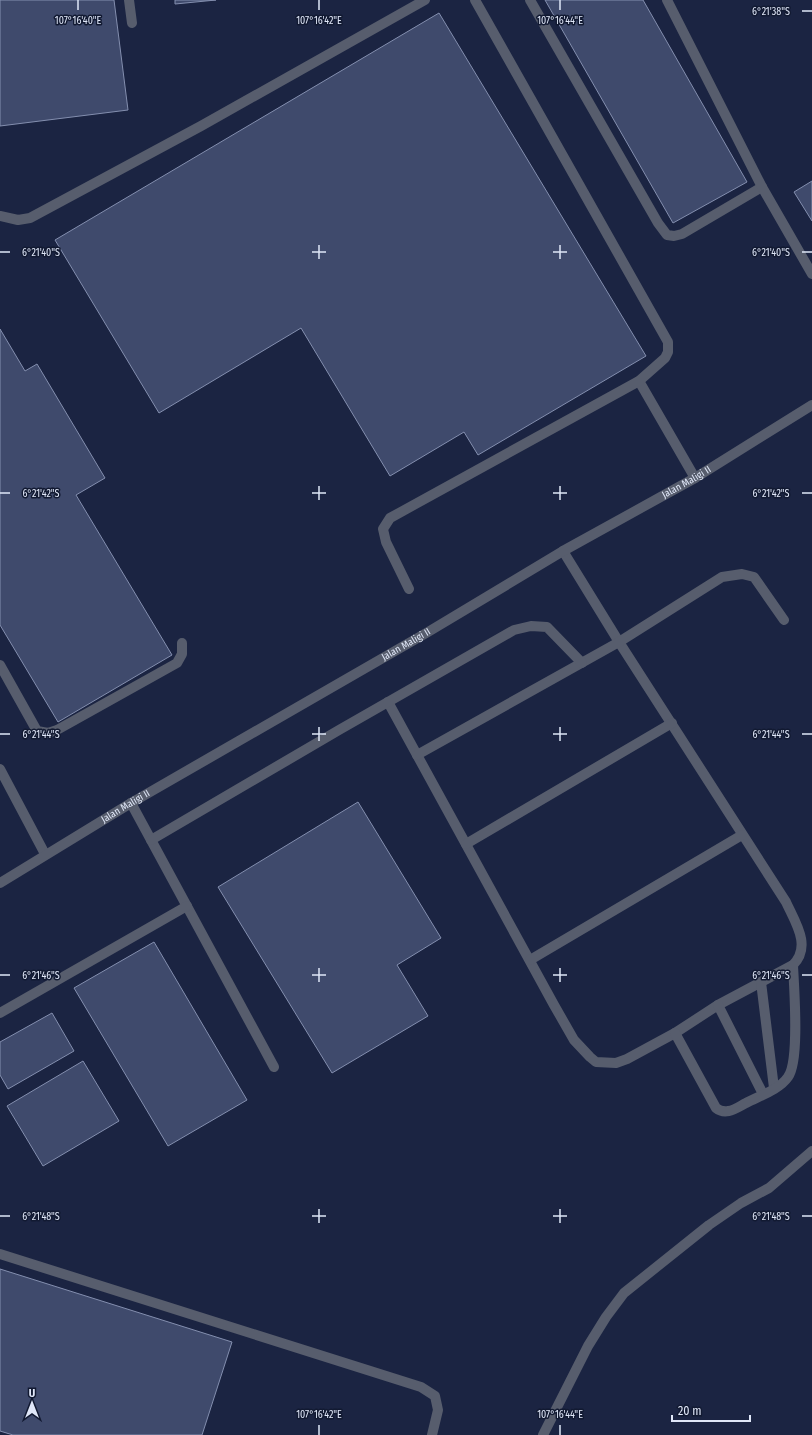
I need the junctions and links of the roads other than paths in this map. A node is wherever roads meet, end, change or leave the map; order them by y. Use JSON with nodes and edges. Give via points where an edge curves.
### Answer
{"nodes":[{"id":1,"x":129,"y":0,"type":"edge"},
{"id":2,"x":424,"y":0,"type":"edge"},
{"id":3,"x":475,"y":0,"type":"edge"},
{"id":4,"x":530,"y":0,"type":"edge"},
{"id":5,"x":667,"y":0,"type":"edge"},
{"id":6,"x":132,"y":23,"type":"dead end"},
{"id":7,"x":762,"y":187,"type":"junction"},
{"id":8,"x":0,"y":216,"type":"edge"},
{"id":9,"x":812,"y":274,"type":"edge"},
{"id":10,"x":639,"y":381,"type":"junction"},
{"id":11,"x":812,"y":404,"type":"edge"},
{"id":12,"x":695,"y":478,"type":"junction"},
{"id":13,"x":564,"y":551,"type":"junction"},
{"id":14,"x":408,"y":589,"type":"dead end"},
{"id":15,"x":784,"y":620,"type":"dead end"},
{"id":16,"x":619,"y":642,"type":"junction"},
{"id":17,"x":182,"y":643,"type":"dead end"},
{"id":18,"x":582,"y":662,"type":"junction"},
{"id":19,"x":0,"y":665,"type":"edge"},
{"id":20,"x":388,"y":702,"type":"junction"},
{"id":21,"x":672,"y":723,"type":"junction"},
{"id":22,"x":417,"y":754,"type":"junction"},
{"id":23,"x":0,"y":768,"type":"edge"},
{"id":24,"x":131,"y":803,"type":"junction"},
{"id":25,"x":742,"y":835,"type":"junction"},
{"id":26,"x":151,"y":840,"type":"junction"},
{"id":27,"x":466,"y":844,"type":"junction"},
{"id":28,"x":45,"y":854,"type":"junction"},
{"id":29,"x":0,"y":883,"type":"edge"},
{"id":30,"x":187,"y":906,"type":"junction"},
{"id":31,"x":530,"y":960,"type":"junction"},
{"id":32,"x":793,"y":964,"type":"junction"},
{"id":33,"x":761,"y":982,"type":"junction"},
{"id":34,"x":718,"y":1005,"type":"junction"},
{"id":35,"x":0,"y":1013,"type":"edge"},
{"id":36,"x":675,"y":1034,"type":"junction"},
{"id":37,"x":274,"y":1067,"type":"dead end"},
{"id":38,"x":774,"y":1088,"type":"junction"},
{"id":39,"x":763,"y":1094,"type":"junction"},
{"id":40,"x":812,"y":1151,"type":"edge"},
{"id":41,"x":0,"y":1254,"type":"edge"},
{"id":42,"x":432,"y":1435,"type":"edge"},
{"id":43,"x":543,"y":1435,"type":"edge"}],
"edges":[{"from":1,"to":6,"type":"street"},
{"from":2,"to":8,"type":"street","via":[[201,126],[30,218],[18,220]]},
{"from":3,"to":10,"type":"street","via":[[668,342],[665,358]]},
{"from":4,"to":7,"type":"street","via":[[667,235],[682,234]]},
{"from":5,"to":7,"type":"street"},
{"from":7,"to":9,"type":"street"},
{"from":10,"to":12,"type":"street"},
{"from":10,"to":14,"type":"street","via":[[390,518],[383,529],[386,542]]},
{"from":11,"to":12,"type":"street","name":"Jalan Maligi II"},
{"from":12,"to":13,"type":"street","name":"Jalan Maligi II"},
{"from":13,"to":16,"type":"street"},
{"from":13,"to":24,"type":"street","name":"Jalan Maligi II"},
{"from":15,"to":16,"type":"street","via":[[754,577],[742,574],[722,577]]},
{"from":16,"to":18,"type":"street"},
{"from":16,"to":21,"type":"street"},
{"from":17,"to":19,"type":"street","via":[[182,654],[177,663],[48,733],[37,731]]},
{"from":18,"to":20,"type":"street","via":[[547,626],[531,626],[514,630]]},
{"from":18,"to":22,"type":"street"},
{"from":20,"to":22,"type":"street"},
{"from":20,"to":26,"type":"street"},
{"from":21,"to":25,"type":"street"},
{"from":21,"to":27,"type":"street"},
{"from":22,"to":27,"type":"street"},
{"from":23,"to":28,"type":"street"},
{"from":24,"to":26,"type":"street"},
{"from":24,"to":28,"type":"street","name":"Jalan Maligi II"},
{"from":25,"to":31,"type":"street"},
{"from":25,"to":32,"type":"street","via":[[786,902],[798,927],[802,952]]},
{"from":26,"to":30,"type":"street"},
{"from":27,"to":31,"type":"street"},
{"from":28,"to":29,"type":"street","name":"Jalan Maligi II"},
{"from":30,"to":35,"type":"street"},
{"from":30,"to":37,"type":"street"},
{"from":31,"to":36,"type":"street","via":[[574,1040],[596,1062],[616,1063]]},
{"from":32,"to":33,"type":"street"},
{"from":32,"to":38,"type":"street","via":[[794,1061],[789,1076]]},
{"from":33,"to":34,"type":"street"},
{"from":33,"to":38,"type":"street"},
{"from":34,"to":36,"type":"street"},
{"from":34,"to":39,"type":"street"},
{"from":36,"to":39,"type":"street","via":[[719,1111],[734,1110]]},
{"from":38,"to":39,"type":"street"},
{"from":40,"to":43,"type":"street","via":[[769,1188],[709,1225],[624,1292],[588,1346]]},
{"from":41,"to":42,"type":"street","via":[[421,1387],[435,1396],[438,1410]]}]}
